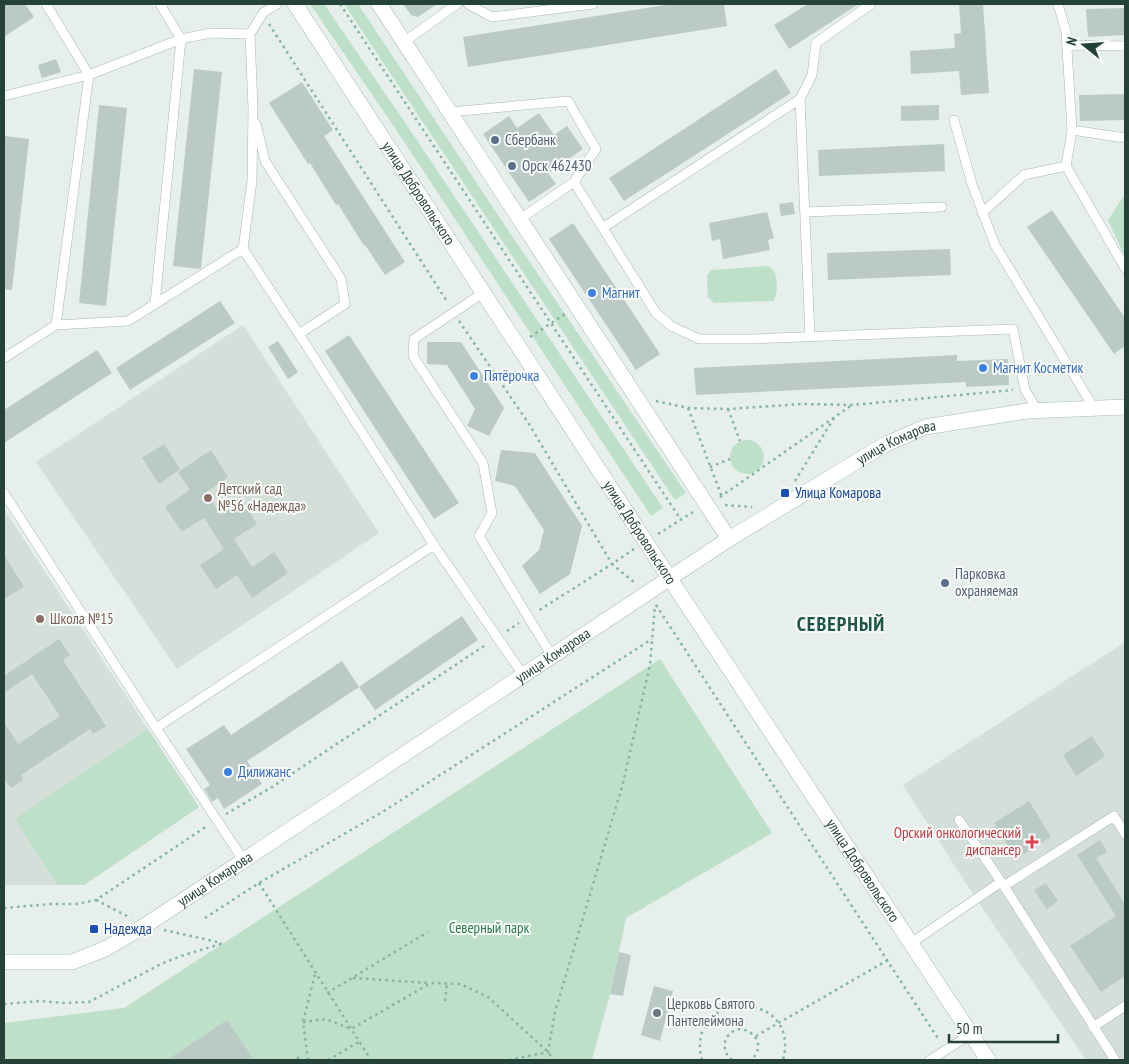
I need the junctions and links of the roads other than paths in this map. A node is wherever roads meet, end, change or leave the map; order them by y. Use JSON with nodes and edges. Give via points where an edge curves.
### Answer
{"nodes":[{"id":1,"x":46,"y":4,"type":"edge"},
{"id":2,"x":160,"y":4,"type":"edge"},
{"id":3,"x":277,"y":4,"type":"edge"},
{"id":4,"x":295,"y":4,"type":"edge"},
{"id":5,"x":379,"y":4,"type":"edge"},
{"id":6,"x":457,"y":4,"type":"edge"},
{"id":7,"x":468,"y":4,"type":"edge"},
{"id":8,"x":580,"y":4,"type":"edge"},
{"id":9,"x":593,"y":4,"type":"edge"},
{"id":10,"x":872,"y":4,"type":"edge"},
{"id":11,"x":1058,"y":4,"type":"edge"},
{"id":12,"x":250,"y":34,"type":"junction"},
{"id":13,"x":181,"y":38,"type":"junction"},
{"id":14,"x":404,"y":42,"type":"junction"},
{"id":15,"x":1067,"y":45,"type":"junction"},
{"id":16,"x":1125,"y":46,"type":"edge"},
{"id":17,"x":89,"y":75,"type":"junction"},
{"id":18,"x":4,"y":96,"type":"edge"},
{"id":19,"x":800,"y":99,"type":"junction"},
{"id":20,"x":253,"y":109,"type":"junction"},
{"id":21,"x":450,"y":112,"type":"junction"},
{"id":22,"x":954,"y":120,"type":"dead end"},
{"id":23,"x":1072,"y":130,"type":"junction"},
{"id":24,"x":1125,"y":138,"type":"edge"},
{"id":25,"x":1066,"y":166,"type":"junction"},
{"id":26,"x":574,"y":182,"type":"junction"},
{"id":27,"x":942,"y":207,"type":"dead end"},
{"id":28,"x":805,"y":212,"type":"junction"},
{"id":29,"x":982,"y":213,"type":"junction"},
{"id":30,"x":520,"y":219,"type":"junction"},
{"id":31,"x":604,"y":228,"type":"junction"},
{"id":32,"x":243,"y":249,"type":"junction"},
{"id":33,"x":1125,"y":268,"type":"edge"},
{"id":34,"x":484,"y":293,"type":"junction"},
{"id":35,"x":155,"y":304,"type":"junction"},
{"id":36,"x":56,"y":325,"type":"junction"},
{"id":37,"x":300,"y":334,"type":"junction"},
{"id":38,"x":810,"y":337,"type":"junction"},
{"id":39,"x":4,"y":358,"type":"edge"},
{"id":40,"x":1125,"y":407,"type":"edge"},
{"id":41,"x":1094,"y":408,"type":"junction"},
{"id":42,"x":1038,"y":411,"type":"junction"},
{"id":43,"x":4,"y":493,"type":"edge"},
{"id":44,"x":729,"y":539,"type":"junction"},
{"id":45,"x":434,"y":545,"type":"junction"},
{"id":46,"x":670,"y":579,"type":"junction"},
{"id":47,"x":552,"y":656,"type":"junction"},
{"id":48,"x":523,"y":675,"type":"junction"},
{"id":49,"x":156,"y":728,"type":"junction"},
{"id":50,"x":959,"y":820,"type":"dead end"},
{"id":51,"x":1125,"y":834,"type":"edge"},
{"id":52,"x":244,"y":861,"type":"junction"},
{"id":53,"x":1002,"y":884,"type":"junction"},
{"id":54,"x":910,"y":943,"type":"junction"},
{"id":55,"x":4,"y":962,"type":"edge"},
{"id":56,"x":1125,"y":1006,"type":"edge"},
{"id":57,"x":1093,"y":1027,"type":"junction"},
{"id":58,"x":971,"y":1034,"type":"junction"},
{"id":59,"x":930,"y":1060,"type":"edge"},
{"id":60,"x":988,"y":1060,"type":"edge"},
{"id":61,"x":1115,"y":1060,"type":"edge"}],
"edges":[{"from":1,"to":17,"type":"lane"},
{"from":2,"to":13,"type":"lane"},
{"from":3,"to":12,"type":"lane","via":[[263,14]]},
{"from":4,"to":34,"type":"main road","name":"улица Добровольского"},
{"from":5,"to":14,"type":"main road"},
{"from":6,"to":14,"type":"lane"},
{"from":7,"to":8,"type":"lane","via":[[492,17]]},
{"from":8,"to":9,"type":"lane"},
{"from":10,"to":19,"type":"lane","via":[[816,43],[812,75]]},
{"from":11,"to":15,"type":"lane"},
{"from":12,"to":13,"type":"lane","via":[[211,32]]},
{"from":12,"to":20,"type":"lane"},
{"from":13,"to":17,"type":"lane"},
{"from":13,"to":35,"type":"lane"},
{"from":14,"to":21,"type":"main road"},
{"from":15,"to":16,"type":"lane"},
{"from":15,"to":23,"type":"lane"},
{"from":17,"to":18,"type":"lane"},
{"from":17,"to":36,"type":"lane"},
{"from":19,"to":28,"type":"lane"},
{"from":19,"to":31,"type":"lane"},
{"from":20,"to":32,"type":"lane","via":[[252,181]]},
{"from":20,"to":37,"type":"lane","via":[[265,161],[341,279],[344,304]]},
{"from":21,"to":26,"type":"lane","via":[[568,101],[596,149]]},
{"from":21,"to":30,"type":"main road"},
{"from":22,"to":29,"type":"lane"},
{"from":23,"to":24,"type":"lane"},
{"from":23,"to":25,"type":"lane"},
{"from":25,"to":29,"type":"lane","via":[[1024,175]]},
{"from":25,"to":33,"type":"lane"},
{"from":26,"to":30,"type":"lane"},
{"from":26,"to":31,"type":"lane"},
{"from":27,"to":28,"type":"lane"},
{"from":28,"to":38,"type":"lane"},
{"from":29,"to":41,"type":"lane","via":[[995,245]]},
{"from":30,"to":44,"type":"main road"},
{"from":31,"to":38,"type":"lane","via":[[656,313],[670,326],[699,339]]},
{"from":32,"to":35,"type":"lane"},
{"from":32,"to":37,"type":"lane"},
{"from":34,"to":46,"type":"main road","name":"улица Добровольского"},
{"from":34,"to":47,"type":"lane","via":[[414,339],[412,356],[484,463],[492,513],[479,536]]},
{"from":35,"to":36,"type":"lane","via":[[128,322]]},
{"from":36,"to":39,"type":"lane"},
{"from":37,"to":45,"type":"lane"},
{"from":38,"to":42,"type":"lane","via":[[1013,329],[1025,390]]},
{"from":40,"to":41,"type":"main road","name":"улица Комарова"},
{"from":41,"to":42,"type":"main road","name":"улица Комарова"},
{"from":42,"to":44,"type":"main road","name":"улица Комарова","via":[[925,427],[884,445]]},
{"from":43,"to":49,"type":"lane"},
{"from":44,"to":46,"type":"main road","name":"улица Комарова"},
{"from":45,"to":48,"type":"lane"},
{"from":45,"to":49,"type":"lane"},
{"from":46,"to":47,"type":"main road","name":"улица Комарова","via":[[652,598]]},
{"from":46,"to":54,"type":"main road","name":"улица Добровольского"},
{"from":47,"to":48,"type":"main road","name":"улица Комарова"},
{"from":48,"to":52,"type":"main road","name":"улица Комарова"},
{"from":49,"to":52,"type":"lane"},
{"from":50,"to":53,"type":"lane"},
{"from":51,"to":53,"type":"lane","via":[[1114,816]]},
{"from":52,"to":55,"type":"main road","name":"улица Комарова","via":[[105,949],[72,962]]},
{"from":53,"to":54,"type":"lane"},
{"from":53,"to":57,"type":"lane"},
{"from":54,"to":58,"type":"main road","name":"улица Добровольского"},
{"from":56,"to":57,"type":"lane"},
{"from":57,"to":61,"type":"lane"},
{"from":58,"to":59,"type":"lane"},
{"from":58,"to":60,"type":"main road","name":"улица Добровольского"}]}
